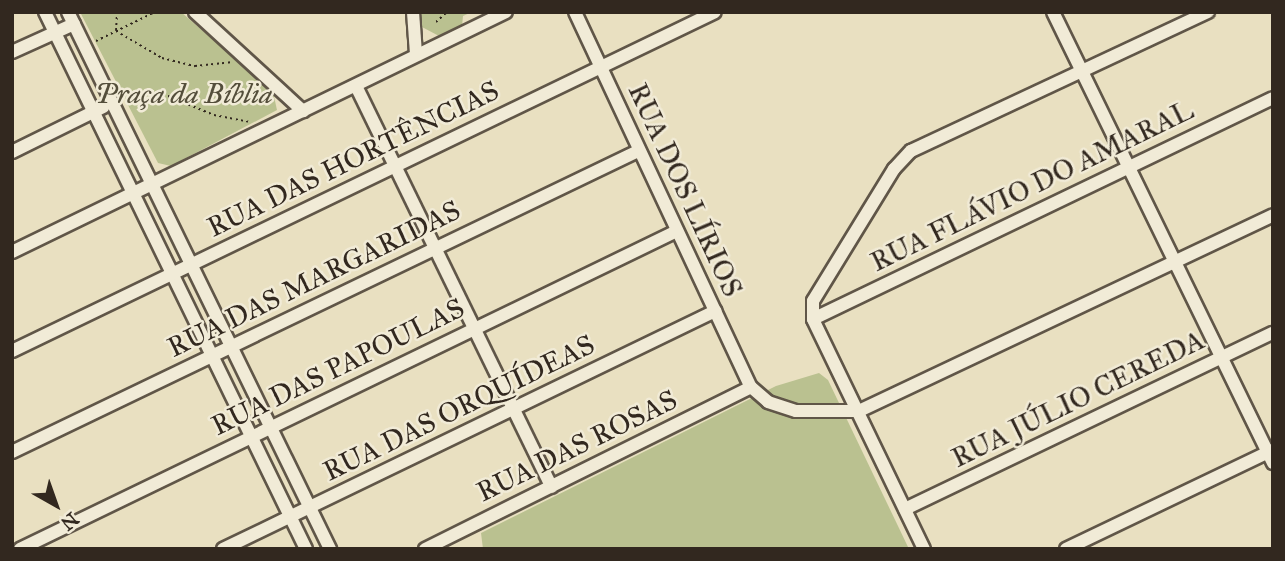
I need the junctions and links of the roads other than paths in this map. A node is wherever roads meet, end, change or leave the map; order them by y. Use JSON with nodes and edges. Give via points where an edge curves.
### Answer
{"nodes":[{"id":1,"x":45,"y":12,"type":"edge"},
{"id":2,"x":195,"y":12,"type":"edge"},
{"id":3,"x":413,"y":12,"type":"edge"},
{"id":4,"x":506,"y":12,"type":"edge"},
{"id":5,"x":575,"y":12,"type":"edge"},
{"id":6,"x":715,"y":12,"type":"edge"},
{"id":7,"x":1053,"y":12,"type":"edge"},
{"id":8,"x":1208,"y":12,"type":"edge"},
{"id":9,"x":71,"y":18,"type":"edge"},
{"id":10,"x":55,"y":32,"type":"junction"},
{"id":11,"x":12,"y":52,"type":"edge"},
{"id":12,"x":416,"y":54,"type":"junction"},
{"id":13,"x":601,"y":68,"type":"junction"},
{"id":14,"x":1082,"y":73,"type":"junction"},
{"id":15,"x":356,"y":86,"type":"junction"},
{"id":16,"x":1273,"y":98,"type":"edge"},
{"id":17,"x":113,"y":102,"type":"junction"},
{"id":18,"x":96,"y":111,"type":"junction"},
{"id":19,"x":303,"y":111,"type":"junction"},
{"id":20,"x":12,"y":152,"type":"edge"},
{"id":21,"x":638,"y":152,"type":"junction"},
{"id":22,"x":394,"y":166,"type":"junction"},
{"id":23,"x":1127,"y":167,"type":"junction"},
{"id":24,"x":153,"y":184,"type":"junction"},
{"id":25,"x":134,"y":194,"type":"junction"},
{"id":26,"x":1273,"y":215,"type":"edge"},
{"id":27,"x":677,"y":231,"type":"junction"},
{"id":28,"x":435,"y":247,"type":"junction"},
{"id":29,"x":12,"y":252,"type":"edge"},
{"id":30,"x":193,"y":264,"type":"junction"},
{"id":31,"x":1174,"y":264,"type":"junction"},
{"id":32,"x":173,"y":272,"type":"junction"},
{"id":33,"x":715,"y":311,"type":"junction"},
{"id":34,"x":813,"y":319,"type":"junction"},
{"id":35,"x":477,"y":328,"type":"junction"},
{"id":36,"x":1273,"y":333,"type":"edge"},
{"id":37,"x":232,"y":346,"type":"junction"},
{"id":38,"x":12,"y":351,"type":"edge"},
{"id":39,"x":211,"y":356,"type":"junction"},
{"id":40,"x":1222,"y":358,"type":"junction"},
{"id":41,"x":751,"y":387,"type":"junction"},
{"id":42,"x":514,"y":410,"type":"junction"},
{"id":43,"x":859,"y":411,"type":"junction"},
{"id":44,"x":271,"y":426,"type":"junction"},
{"id":45,"x":251,"y":436,"type":"junction"},
{"id":46,"x":12,"y":452,"type":"edge"},
{"id":47,"x":1271,"y":455,"type":"edge"},
{"id":48,"x":552,"y":487,"type":"junction"},
{"id":49,"x":310,"y":507,"type":"junction"},
{"id":50,"x":905,"y":509,"type":"junction"},
{"id":51,"x":290,"y":516,"type":"junction"},
{"id":52,"x":20,"y":549,"type":"edge"},
{"id":53,"x":223,"y":549,"type":"edge"},
{"id":54,"x":306,"y":549,"type":"edge"},
{"id":55,"x":330,"y":549,"type":"edge"},
{"id":56,"x":425,"y":549,"type":"edge"},
{"id":57,"x":925,"y":549,"type":"edge"},
{"id":58,"x":1066,"y":549,"type":"edge"}],
"edges":[{"from":1,"to":10,"type":"street"},
{"from":2,"to":19,"type":"street"},
{"from":3,"to":12,"type":"street"},
{"from":4,"to":12,"type":"street"},
{"from":5,"to":13,"type":"street","name":"RUA DOS LÍRIOS"},
{"from":6,"to":13,"type":"street","name":"RUA DAS HORTÊNCIAS"},
{"from":7,"to":14,"type":"street"},
{"from":8,"to":14,"type":"street"},
{"from":9,"to":10,"type":"street"},
{"from":9,"to":17,"type":"street"},
{"from":10,"to":11,"type":"street"},
{"from":10,"to":18,"type":"street"},
{"from":12,"to":15,"type":"street"},
{"from":13,"to":21,"type":"street","name":"RUA DOS LÍRIOS"},
{"from":13,"to":22,"type":"street","name":"RUA DAS HORTÊNCIAS"},
{"from":14,"to":23,"type":"street"},
{"from":14,"to":34,"type":"street","via":[[911,151],[894,169],[813,301]]},
{"from":15,"to":19,"type":"street"},
{"from":15,"to":22,"type":"street"},
{"from":16,"to":23,"type":"street","name":"RUA FLÁVIO DO AMARAL"},
{"from":17,"to":18,"type":"street"},
{"from":17,"to":24,"type":"street"},
{"from":18,"to":20,"type":"street"},
{"from":18,"to":25,"type":"street"},
{"from":19,"to":24,"type":"street"},
{"from":21,"to":27,"type":"street","name":"RUA DOS LÍRIOS"},
{"from":21,"to":28,"type":"street","name":"RUA DAS MARGARIDAS"},
{"from":22,"to":28,"type":"street"},
{"from":22,"to":30,"type":"street","name":"RUA DAS HORTÊNCIAS"},
{"from":23,"to":31,"type":"street"},
{"from":23,"to":34,"type":"street","name":"RUA FLÁVIO DO AMARAL"},
{"from":24,"to":25,"type":"street"},
{"from":24,"to":30,"type":"street"},
{"from":25,"to":29,"type":"street"},
{"from":25,"to":32,"type":"street"},
{"from":26,"to":31,"type":"street"},
{"from":27,"to":33,"type":"street","name":"RUA DOS LÍRIOS"},
{"from":27,"to":35,"type":"street","name":"RUA DAS PAPOULAS"},
{"from":28,"to":35,"type":"street"},
{"from":28,"to":37,"type":"street","name":"RUA DAS MARGARIDAS"},
{"from":30,"to":32,"type":"street","name":"RUA DAS HORTÊNCIAS"},
{"from":30,"to":37,"type":"street"},
{"from":31,"to":40,"type":"street"},
{"from":31,"to":43,"type":"street"},
{"from":32,"to":38,"type":"street","name":"RUA DAS HORTÊNCIAS"},
{"from":32,"to":39,"type":"street"},
{"from":33,"to":41,"type":"street","name":"RUA DOS LÍRIOS"},
{"from":33,"to":42,"type":"street","name":"RUA DAS ORQUÍDEAS"},
{"from":34,"to":43,"type":"street"},
{"from":35,"to":42,"type":"street"},
{"from":35,"to":44,"type":"street","name":"RUA DAS PAPOULAS"},
{"from":36,"to":40,"type":"street","name":"RUA JÚLIO CEREDA"},
{"from":37,"to":39,"type":"street","name":"RUA DAS MARGARIDAS"},
{"from":37,"to":44,"type":"street"},
{"from":39,"to":45,"type":"street"},
{"from":39,"to":46,"type":"street","name":"RUA DAS MARGARIDAS"},
{"from":40,"to":47,"type":"street"},
{"from":40,"to":50,"type":"street","name":"RUA JÚLIO CEREDA"},
{"from":41,"to":43,"type":"street","via":[[768,402],[796,411]]},
{"from":41,"to":48,"type":"street","name":"RUA DAS ROSAS"},
{"from":42,"to":48,"type":"street"},
{"from":42,"to":49,"type":"street","name":"RUA DAS ORQUÍDEAS"},
{"from":43,"to":50,"type":"street"},
{"from":44,"to":45,"type":"street","name":"RUA DAS PAPOULAS"},
{"from":44,"to":49,"type":"street"},
{"from":45,"to":51,"type":"street"},
{"from":45,"to":52,"type":"street","name":"RUA DAS PAPOULAS"},
{"from":47,"to":58,"type":"street"},
{"from":48,"to":56,"type":"street","name":"RUA DAS ROSAS"},
{"from":49,"to":51,"type":"street","name":"RUA DAS ORQUÍDEAS"},
{"from":49,"to":55,"type":"street"},
{"from":50,"to":57,"type":"street"},
{"from":51,"to":53,"type":"street","name":"RUA DAS ORQUÍDEAS"},
{"from":51,"to":54,"type":"street"}]}
